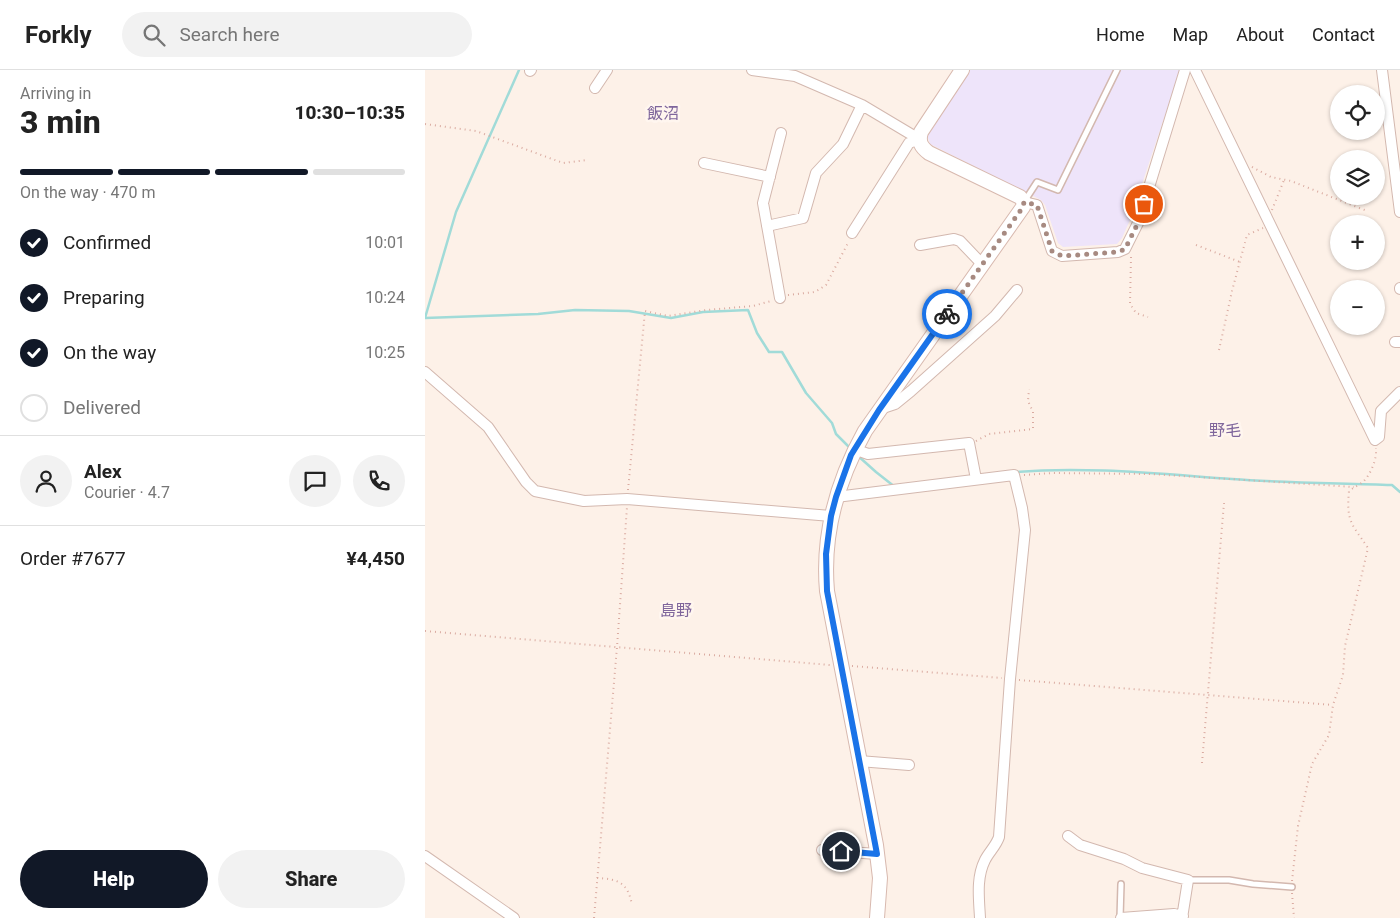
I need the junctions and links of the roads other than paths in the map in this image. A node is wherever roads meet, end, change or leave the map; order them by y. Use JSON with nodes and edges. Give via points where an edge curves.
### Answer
{"nodes":[{"id":1,"x":607,"y":70,"type":"edge"},
{"id":2,"x":752,"y":70,"type":"edge"},
{"id":3,"x":756,"y":70,"type":"edge"},
{"id":4,"x":962,"y":70,"type":"edge"},
{"id":5,"x":1117,"y":70,"type":"edge"},
{"id":6,"x":1185,"y":70,"type":"edge"},
{"id":7,"x":1195,"y":70,"type":"edge"},
{"id":8,"x":1382,"y":70,"type":"edge"},
{"id":9,"x":777,"y":72,"type":"edge"},
{"id":10,"x":595,"y":88,"type":"dead end"},
{"id":11,"x":862,"y":105,"type":"junction"},
{"id":12,"x":781,"y":133,"type":"dead end"},
{"id":13,"x":919,"y":139,"type":"junction"},
{"id":14,"x":704,"y":163,"type":"dead end"},
{"id":15,"x":770,"y":177,"type":"junction"},
{"id":16,"x":1024,"y":202,"type":"junction"},
{"id":17,"x":1400,"y":212,"type":"edge"},
{"id":18,"x":767,"y":226,"type":"junction"},
{"id":19,"x":852,"y":234,"type":"road end"},
{"id":20,"x":920,"y":245,"type":"dead end"},
{"id":21,"x":982,"y":264,"type":"junction"},
{"id":22,"x":1017,"y":290,"type":"dead end"},
{"id":23,"x":781,"y":298,"type":"road end"},
{"id":24,"x":425,"y":372,"type":"edge"},
{"id":25,"x":1400,"y":392,"type":"edge"},
{"id":26,"x":879,"y":410,"type":"junction"},
{"id":27,"x":855,"y":449,"type":"junction"},
{"id":28,"x":976,"y":479,"type":"junction"},
{"id":29,"x":836,"y":497,"type":"junction"},
{"id":30,"x":831,"y":516,"type":"junction"},
{"id":31,"x":859,"y":761,"type":"junction"},
{"id":32,"x":909,"y":765,"type":"dead end"},
{"id":33,"x":1068,"y":836,"type":"dead end"},
{"id":34,"x":822,"y":850,"type":"dead end"},
{"id":35,"x":877,"y":854,"type":"junction"},
{"id":36,"x":425,"y":856,"type":"edge"},
{"id":37,"x":1188,"y":880,"type":"junction"},
{"id":38,"x":1121,"y":884,"type":"dead end"},
{"id":39,"x":1292,"y":887,"type":"road end"},
{"id":40,"x":1183,"y":917,"type":"edge"},
{"id":41,"x":513,"y":918,"type":"edge"},
{"id":42,"x":877,"y":918,"type":"edge"},
{"id":43,"x":980,"y":918,"type":"edge"},
{"id":44,"x":1121,"y":918,"type":"edge"}],
"edges":[{"from":1,"to":10,"type":"street"},
{"from":2,"to":3,"type":"street"},
{"from":3,"to":9,"type":"street"},
{"from":4,"to":13,"type":"street"},
{"from":5,"to":16,"type":"lane","via":[[1058,190],[1037,182]]},
{"from":6,"to":16,"type":"street","via":[[1138,223],[1125,249],[1062,256],[1052,251],[1037,205]]},
{"from":7,"to":25,"type":"street","via":[[1375,440],[1379,437],[1381,411]]},
{"from":8,"to":17,"type":"street"},
{"from":9,"to":11,"type":"street","via":[[795,76]]},
{"from":11,"to":13,"type":"street"},
{"from":11,"to":18,"type":"street","via":[[843,144],[816,173],[803,218]]},
{"from":12,"to":15,"type":"street"},
{"from":13,"to":16,"type":"street","via":[[922,148],[929,153],[1020,197]]},
{"from":13,"to":19,"type":"street","via":[[909,143]]},
{"from":14,"to":15,"type":"street"},
{"from":15,"to":18,"type":"street","via":[[763,203]]},
{"from":16,"to":21,"type":"street"},
{"from":18,"to":23,"type":"street"},
{"from":20,"to":21,"type":"street","via":[[955,239]]},
{"from":21,"to":26,"type":"street"},
{"from":22,"to":26,"type":"street","via":[[995,316],[911,391],[895,404]]},
{"from":24,"to":30,"type":"street","via":[[488,427],[535,491],[584,500],[627,499]]},
{"from":26,"to":27,"type":"street"},
{"from":27,"to":28,"type":"street","via":[[868,454],[969,443]]},
{"from":27,"to":29,"type":"street"},
{"from":28,"to":29,"type":"street"},
{"from":28,"to":43,"type":"street","via":[[1014,475],[1025,530],[999,837],[979,876]]},
{"from":29,"to":30,"type":"street"},
{"from":30,"to":31,"type":"street","via":[[825,571],[827,591]]},
{"from":31,"to":32,"type":"street"},
{"from":31,"to":35,"type":"street"},
{"from":33,"to":37,"type":"street","via":[[1081,845],[1142,868]]},
{"from":34,"to":35,"type":"street"},
{"from":35,"to":42,"type":"street","via":[[880,878]]},
{"from":36,"to":41,"type":"street"},
{"from":37,"to":39,"type":"lane","via":[[1229,880]]},
{"from":37,"to":40,"type":"street"},
{"from":38,"to":44,"type":"lane"},
{"from":40,"to":44,"type":"street","via":[[1174,914]]}]}
